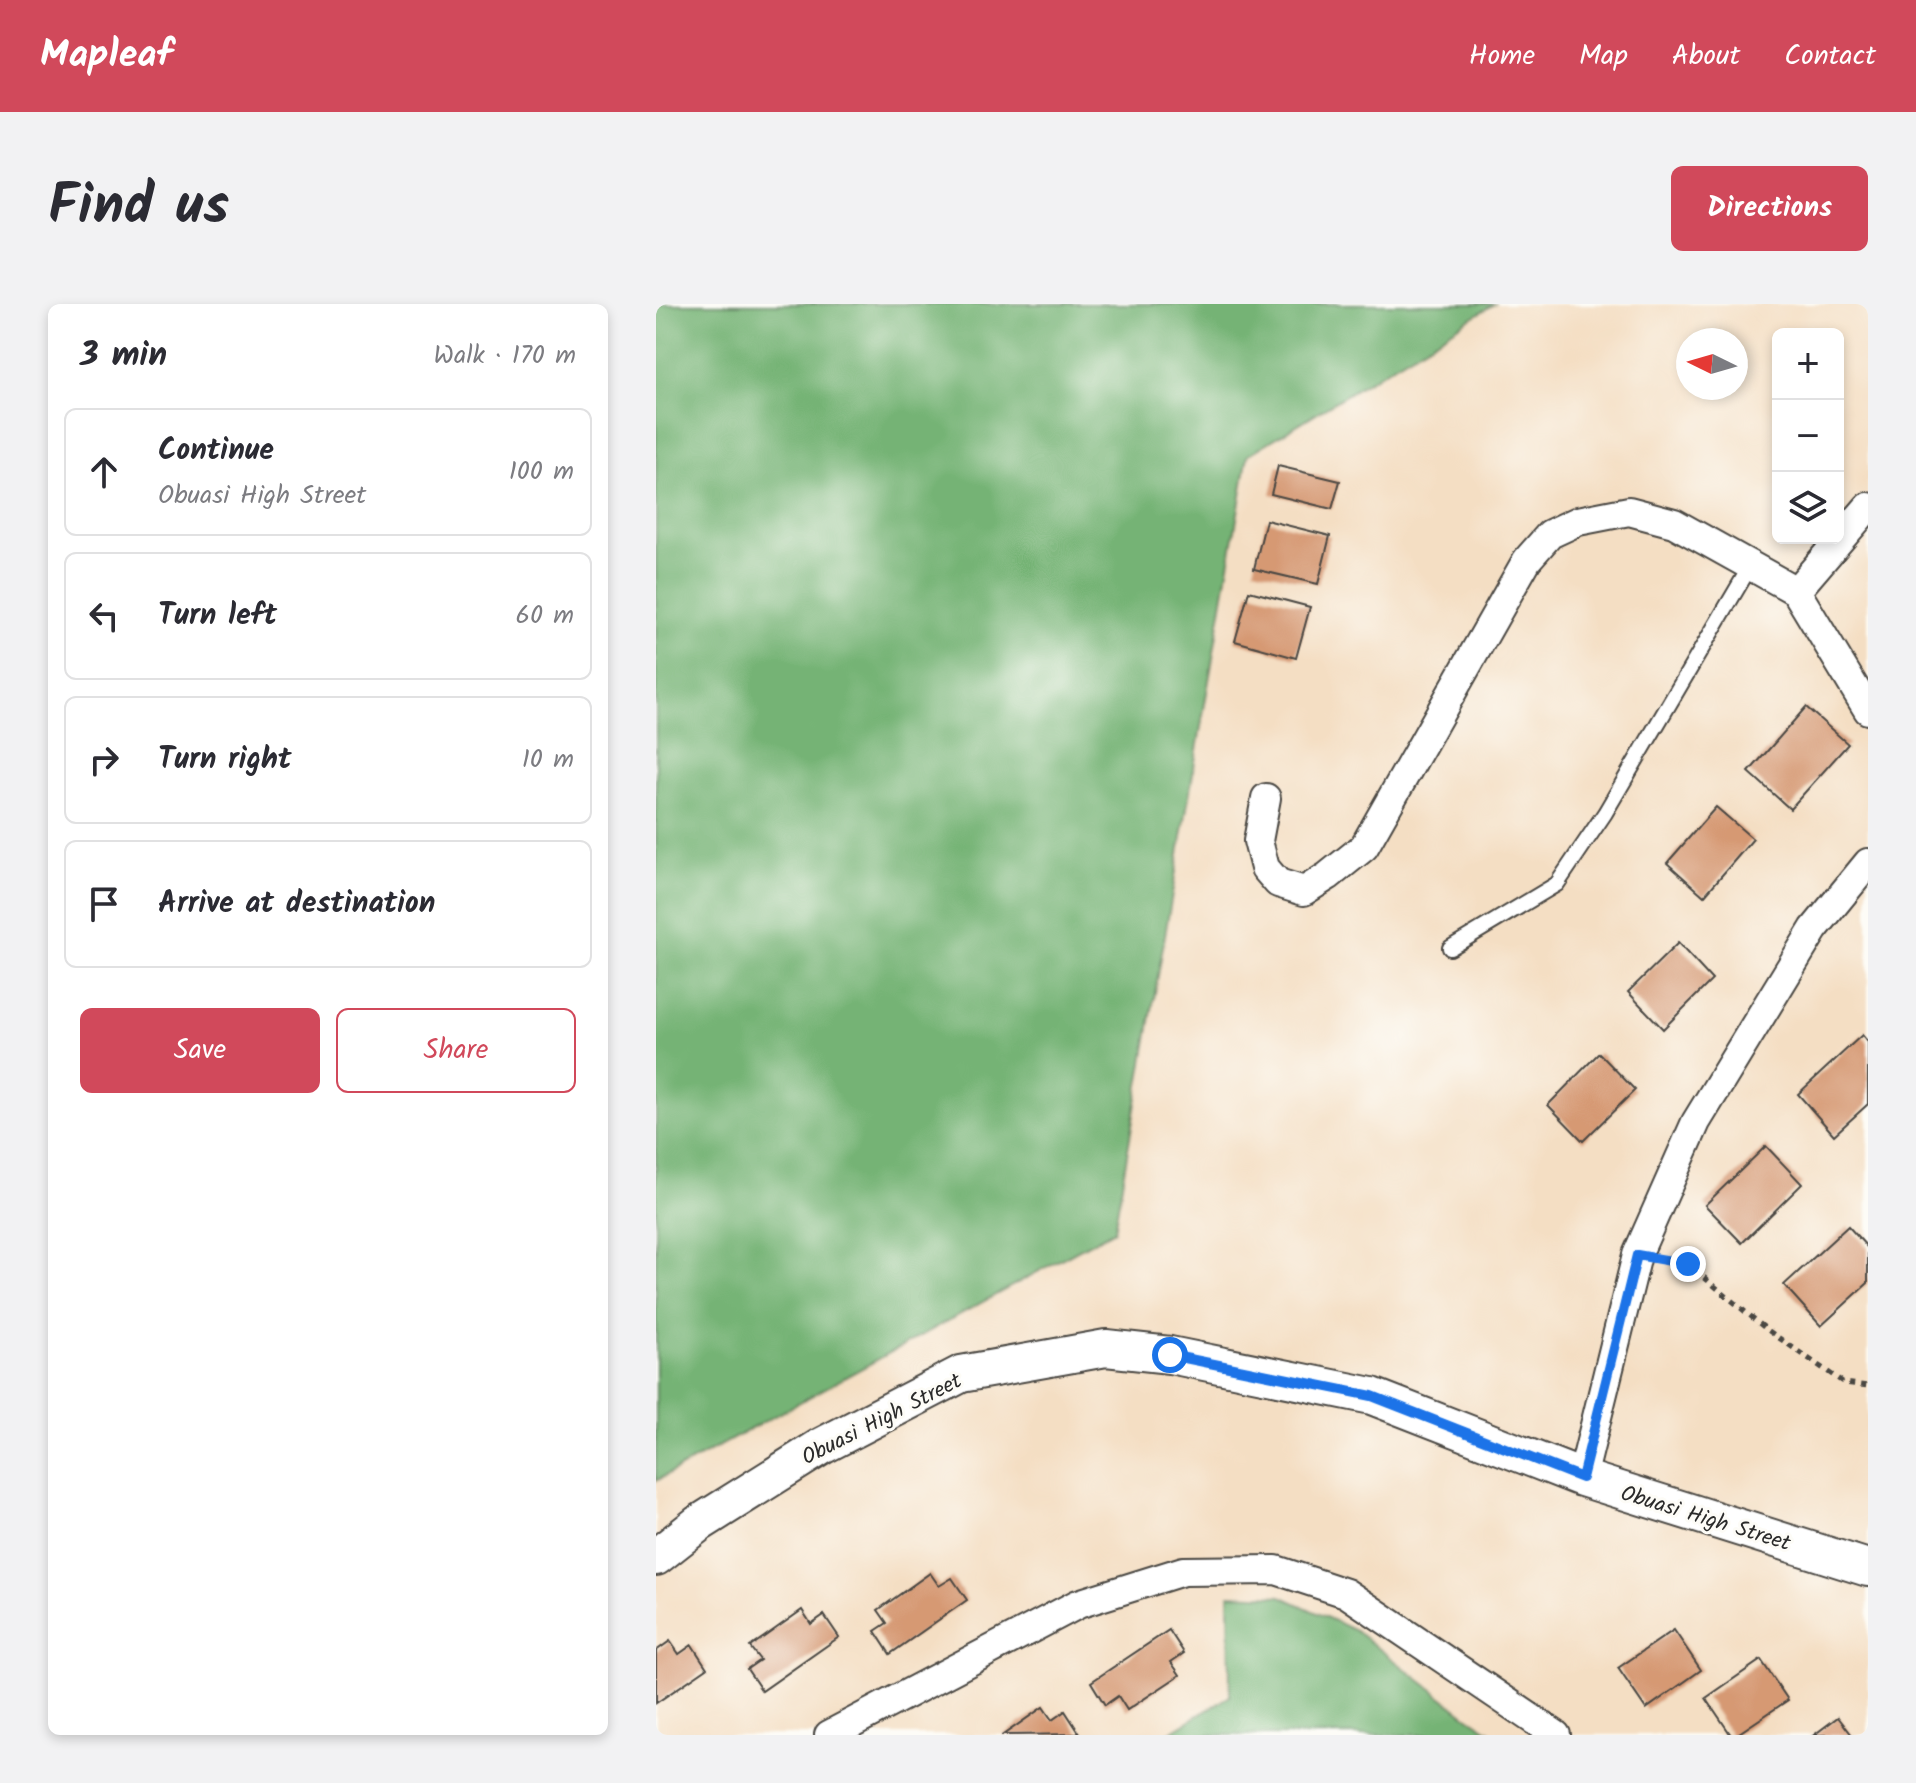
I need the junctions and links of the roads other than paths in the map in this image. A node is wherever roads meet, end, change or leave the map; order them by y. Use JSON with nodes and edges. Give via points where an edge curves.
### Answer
{"nodes":[{"id":1,"x":1868,"y":507,"type":"edge"},
{"id":2,"x":1751,"y":565,"type":"junction"},
{"id":3,"x":1796,"y":591,"type":"junction"},
{"id":4,"x":1868,"y":710,"type":"edge"},
{"id":5,"x":1266,"y":798,"type":"dead end"},
{"id":6,"x":1868,"y":863,"type":"edge"},
{"id":7,"x":1450,"y":948,"type":"dead end"},
{"id":8,"x":1582,"y":1478,"type":"junction"},
{"id":9,"x":656,"y":1557,"type":"edge"},
{"id":10,"x":1868,"y":1568,"type":"edge"},
{"id":11,"x":829,"y":1735,"type":"edge"},
{"id":12,"x":1556,"y":1735,"type":"edge"}],
"edges":[{"from":1,"to":3,"type":"street"},
{"from":2,"to":3,"type":"street"},
{"from":2,"to":5,"type":"street","via":[[1674,523],[1629,511],[1564,527],[1550,534],[1527,560],[1364,847],[1304,891],[1278,883],[1265,868],[1258,841]]},
{"from":2,"to":7,"type":"lane","via":[[1605,813],[1557,884]]},
{"from":3,"to":4,"type":"street"},
{"from":6,"to":8,"type":"street","via":[[1814,929],[1696,1122],[1637,1255]]},
{"from":8,"to":9,"type":"street","name":"Obuasi High Street","via":[[1372,1396],[1170,1355],[1106,1348],[961,1374],[822,1446],[698,1524]]},
{"from":8,"to":10,"type":"street","name":"Obuasi High Street"},
{"from":11,"to":12,"type":"street","via":[[1078,1604],[1183,1571],[1276,1570],[1346,1593]]}]}
